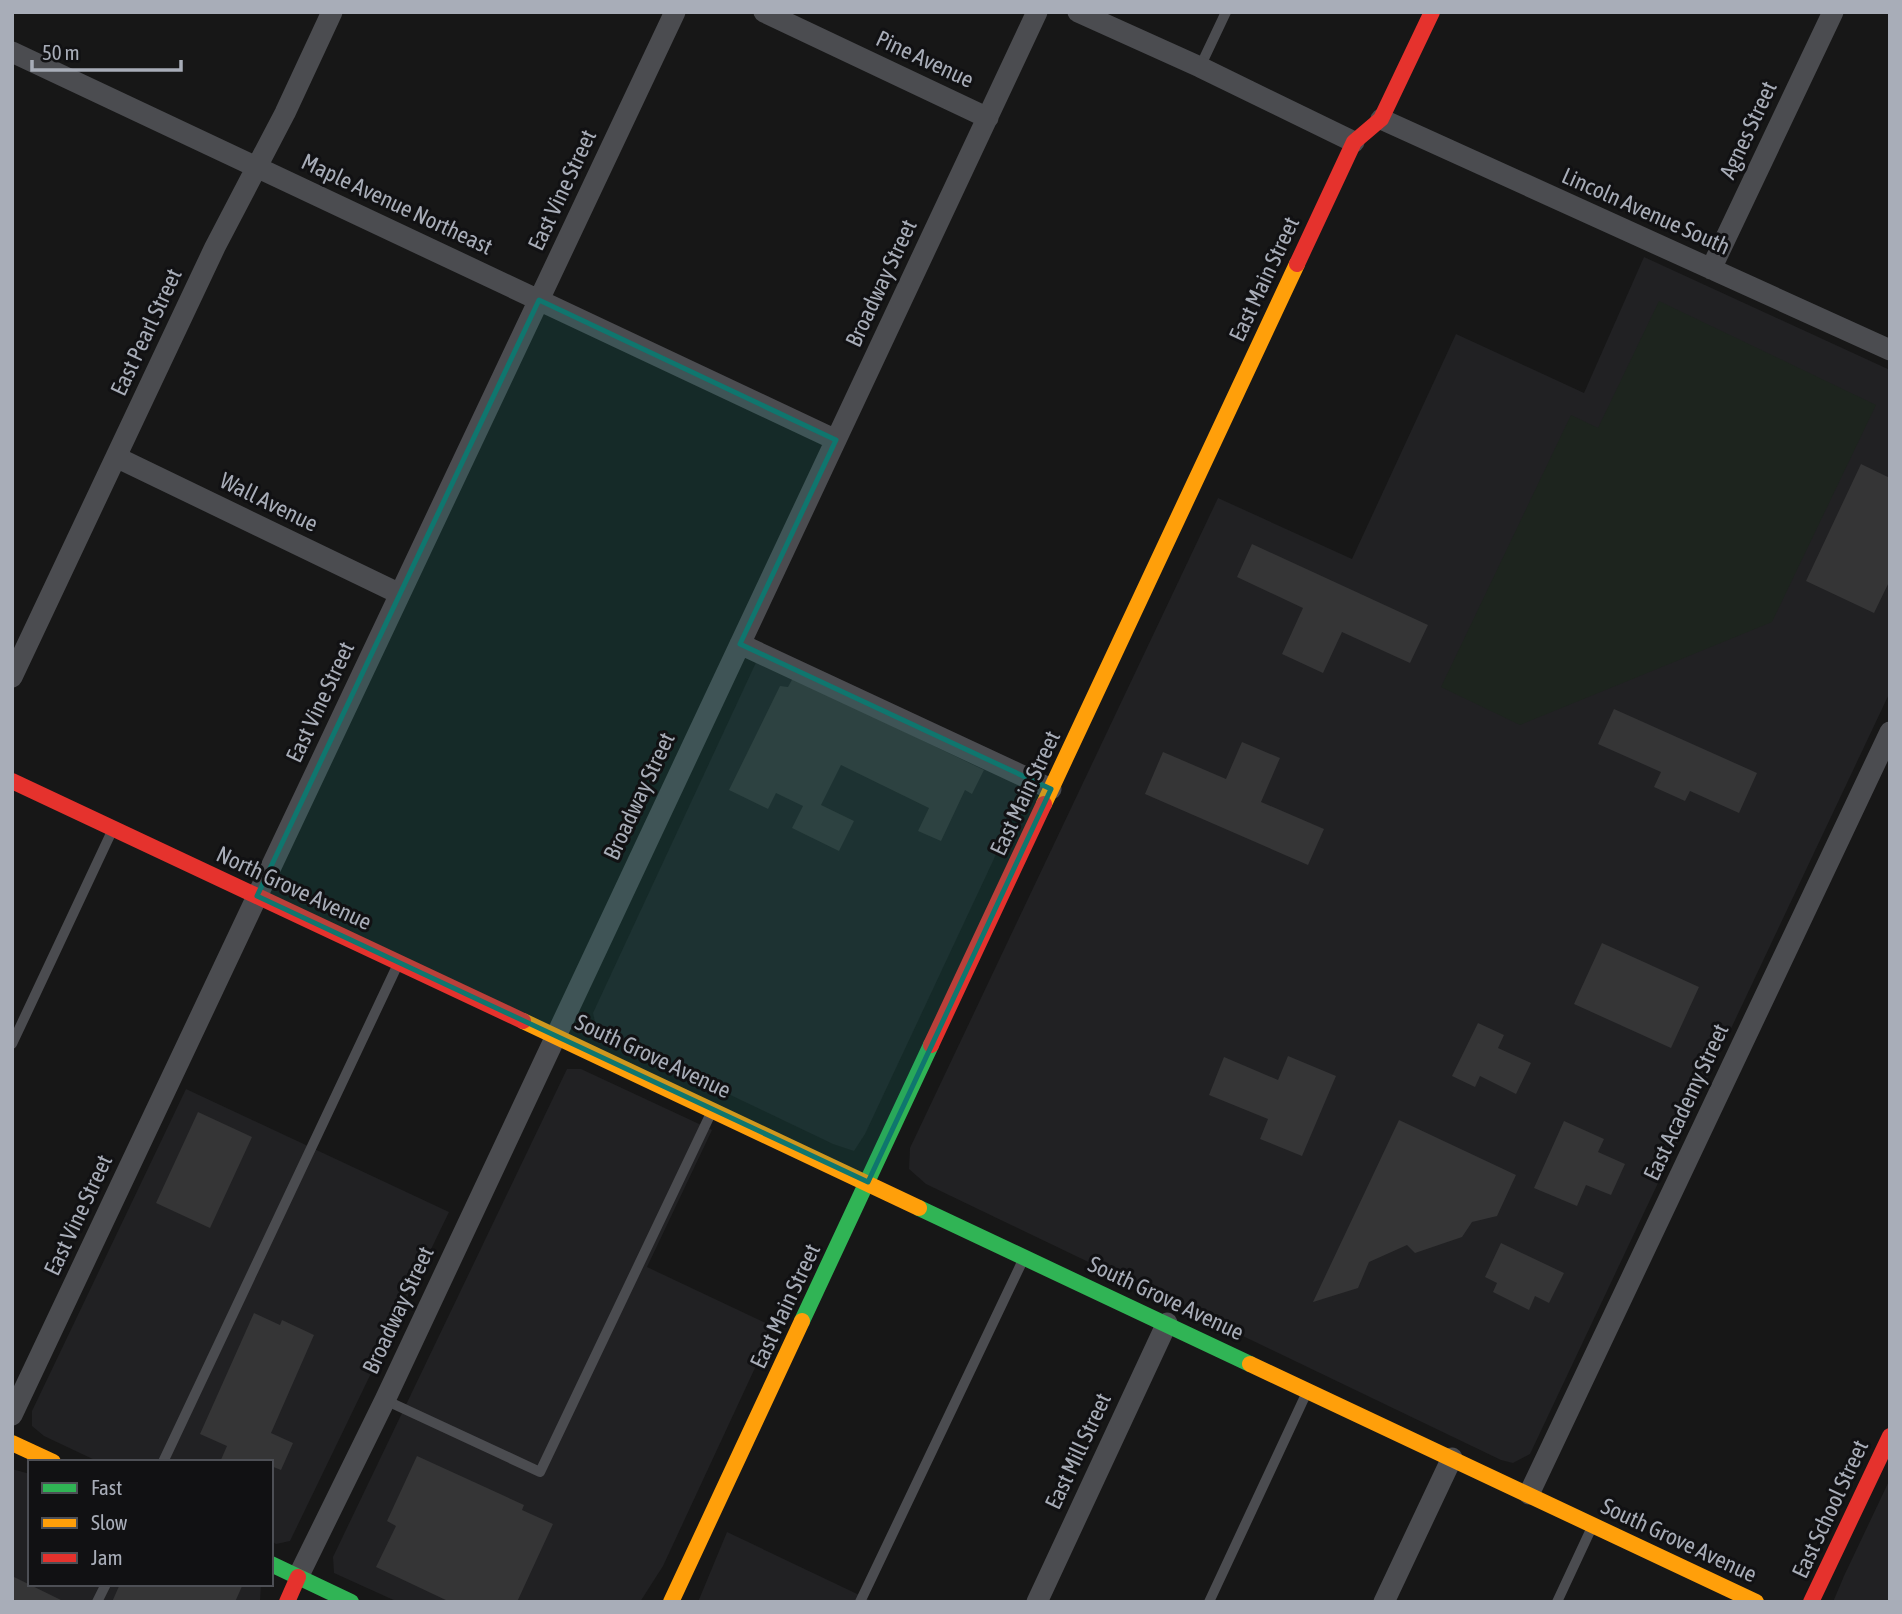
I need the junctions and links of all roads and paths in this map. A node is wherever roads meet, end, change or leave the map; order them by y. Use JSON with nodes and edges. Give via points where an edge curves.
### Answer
{"nodes":[{"id":1,"x":332,"y":12,"type":"edge"},
{"id":2,"x":675,"y":12,"type":"edge"},
{"id":3,"x":764,"y":12,"type":"edge"},
{"id":4,"x":1037,"y":12,"type":"edge"},
{"id":5,"x":1078,"y":12,"type":"edge"},
{"id":6,"x":1226,"y":12,"type":"edge"},
{"id":7,"x":1432,"y":12,"type":"edge"},
{"id":8,"x":1833,"y":12,"type":"edge"},
{"id":9,"x":12,"y":52,"type":"edge"},
{"id":10,"x":1200,"y":67,"type":"junction"},
{"id":11,"x":988,"y":118,"type":"junction"},
{"id":12,"x":1381,"y":119,"type":"junction"},
{"id":13,"x":1354,"y":142,"type":"junction"},
{"id":14,"x":256,"y":166,"type":"junction"},
{"id":15,"x":1711,"y":269,"type":"junction"},
{"id":16,"x":539,"y":300,"type":"junction"},
{"id":17,"x":1890,"y":350,"type":"edge"},
{"id":18,"x":836,"y":440,"type":"junction"},
{"id":19,"x":116,"y":457,"type":"junction"},
{"id":20,"x":400,"y":594,"type":"junction"},
{"id":21,"x":740,"y":644,"type":"junction"},
{"id":22,"x":12,"y":677,"type":"edge"},
{"id":23,"x":1890,"y":732,"type":"edge"},
{"id":24,"x":12,"y":781,"type":"edge"},
{"id":25,"x":1052,"y":789,"type":"junction"},
{"id":26,"x":113,"y":829,"type":"junction"},
{"id":27,"x":257,"y":896,"type":"junction"},
{"id":28,"x":398,"y":962,"type":"junction"},
{"id":29,"x":556,"y":1036,"type":"junction"},
{"id":30,"x":12,"y":1044,"type":"edge"},
{"id":31,"x":713,"y":1110,"type":"junction"},
{"id":32,"x":868,"y":1182,"type":"junction"},
{"id":33,"x":1025,"y":1256,"type":"junction"},
{"id":34,"x":1167,"y":1323,"type":"junction"},
{"id":35,"x":1308,"y":1390,"type":"junction"},
{"id":36,"x":385,"y":1400,"type":"junction"},
{"id":37,"x":12,"y":1415,"type":"edge"},
{"id":38,"x":1890,"y":1436,"type":"edge"},
{"id":39,"x":12,"y":1443,"type":"edge"},
{"id":40,"x":1452,"y":1458,"type":"junction"},
{"id":41,"x":49,"y":1460,"type":"edge"},
{"id":42,"x":164,"y":1460,"type":"edge"},
{"id":43,"x":1529,"y":1494,"type":"junction"},
{"id":44,"x":1593,"y":1525,"type":"junction"},
{"id":45,"x":273,"y":1565,"type":"edge"},
{"id":46,"x":298,"y":1577,"type":"junction"},
{"id":47,"x":105,"y":1586,"type":"edge"},
{"id":48,"x":97,"y":1602,"type":"edge"},
{"id":49,"x":287,"y":1602,"type":"edge"},
{"id":50,"x":351,"y":1602,"type":"edge"},
{"id":51,"x":671,"y":1602,"type":"edge"},
{"id":52,"x":860,"y":1602,"type":"edge"},
{"id":53,"x":1037,"y":1602,"type":"edge"},
{"id":54,"x":1209,"y":1602,"type":"edge"},
{"id":55,"x":1384,"y":1602,"type":"edge"},
{"id":56,"x":1557,"y":1602,"type":"edge"},
{"id":57,"x":1756,"y":1602,"type":"edge"},
{"id":58,"x":1811,"y":1602,"type":"edge"}],
"edges":[{"from":1,"to":14,"type":"street","name":"East Pearl Street"},
{"from":2,"to":16,"type":"street","name":"East Vine Street"},
{"from":3,"to":11,"type":"street","name":"Pine Avenue"},
{"from":4,"to":11,"type":"street","name":"Broadway Street"},
{"from":5,"to":10,"type":"street"},
{"from":6,"to":10,"type":"lane"},
{"from":7,"to":12,"type":"street","name":"East Main Street"},
{"from":8,"to":15,"type":"street","name":"Agnes Street"},
{"from":9,"to":14,"type":"street","name":"Maple Avenue Northeast"},
{"from":10,"to":13,"type":"street"},
{"from":11,"to":18,"type":"street","name":"Broadway Street"},
{"from":12,"to":13,"type":"street","name":"East Main Street"},
{"from":12,"to":15,"type":"street","name":"Lincoln Avenue South"},
{"from":13,"to":25,"type":"street","name":"East Main Street"},
{"from":14,"to":16,"type":"street","name":"Maple Avenue Northeast"},
{"from":14,"to":19,"type":"street","name":"East Pearl Street"},
{"from":15,"to":17,"type":"street","name":"Lincoln Avenue South"},
{"from":16,"to":18,"type":"street","name":"Maple Avenue Northeast"},
{"from":16,"to":20,"type":"street","name":"East Vine Street"},
{"from":18,"to":21,"type":"street","name":"Broadway Street"},
{"from":19,"to":20,"type":"street","name":"Wall Avenue"},
{"from":19,"to":22,"type":"street","name":"East Pearl Street"},
{"from":20,"to":27,"type":"street","name":"East Vine Street"},
{"from":21,"to":25,"type":"street"},
{"from":21,"to":29,"type":"street","name":"Broadway Street"},
{"from":23,"to":43,"type":"street","name":"East Academy Street"},
{"from":24,"to":26,"type":"street","name":"North Grove Avenue"},
{"from":25,"to":32,"type":"street","name":"East Main Street"},
{"from":26,"to":27,"type":"street","name":"North Grove Avenue"},
{"from":26,"to":30,"type":"lane"},
{"from":27,"to":28,"type":"street","name":"North Grove Avenue"},
{"from":27,"to":37,"type":"street","name":"East Vine Street"},
{"from":28,"to":29,"type":"street","name":"North Grove Avenue"},
{"from":28,"to":42,"type":"lane"},
{"from":29,"to":31,"type":"street","name":"South Grove Avenue"},
{"from":29,"to":36,"type":"street","name":"Broadway Street"},
{"from":31,"to":32,"type":"street","name":"South Grove Avenue"},
{"from":31,"to":36,"type":"lane","via":[[540,1472]]},
{"from":32,"to":33,"type":"street","name":"South Grove Avenue"},
{"from":32,"to":51,"type":"street","name":"East Main Street"},
{"from":33,"to":34,"type":"street","name":"South Grove Avenue"},
{"from":33,"to":52,"type":"lane"},
{"from":34,"to":35,"type":"street","name":"South Grove Avenue"},
{"from":34,"to":53,"type":"street","name":"East Mill Street"},
{"from":35,"to":40,"type":"street","name":"South Grove Avenue"},
{"from":35,"to":54,"type":"lane"},
{"from":36,"to":46,"type":"street","name":"Broadway Street"},
{"from":38,"to":58,"type":"street","name":"East School Street"},
{"from":39,"to":41,"type":"street"},
{"from":40,"to":43,"type":"street","name":"South Grove Avenue"},
{"from":40,"to":55,"type":"street"},
{"from":43,"to":44,"type":"street","name":"South Grove Avenue"},
{"from":44,"to":56,"type":"lane"},
{"from":44,"to":57,"type":"street","name":"South Grove Avenue"},
{"from":45,"to":46,"type":"street"},
{"from":46,"to":49,"type":"street","name":"Broadway Street"},
{"from":46,"to":50,"type":"street"},
{"from":47,"to":48,"type":"lane"}]}
